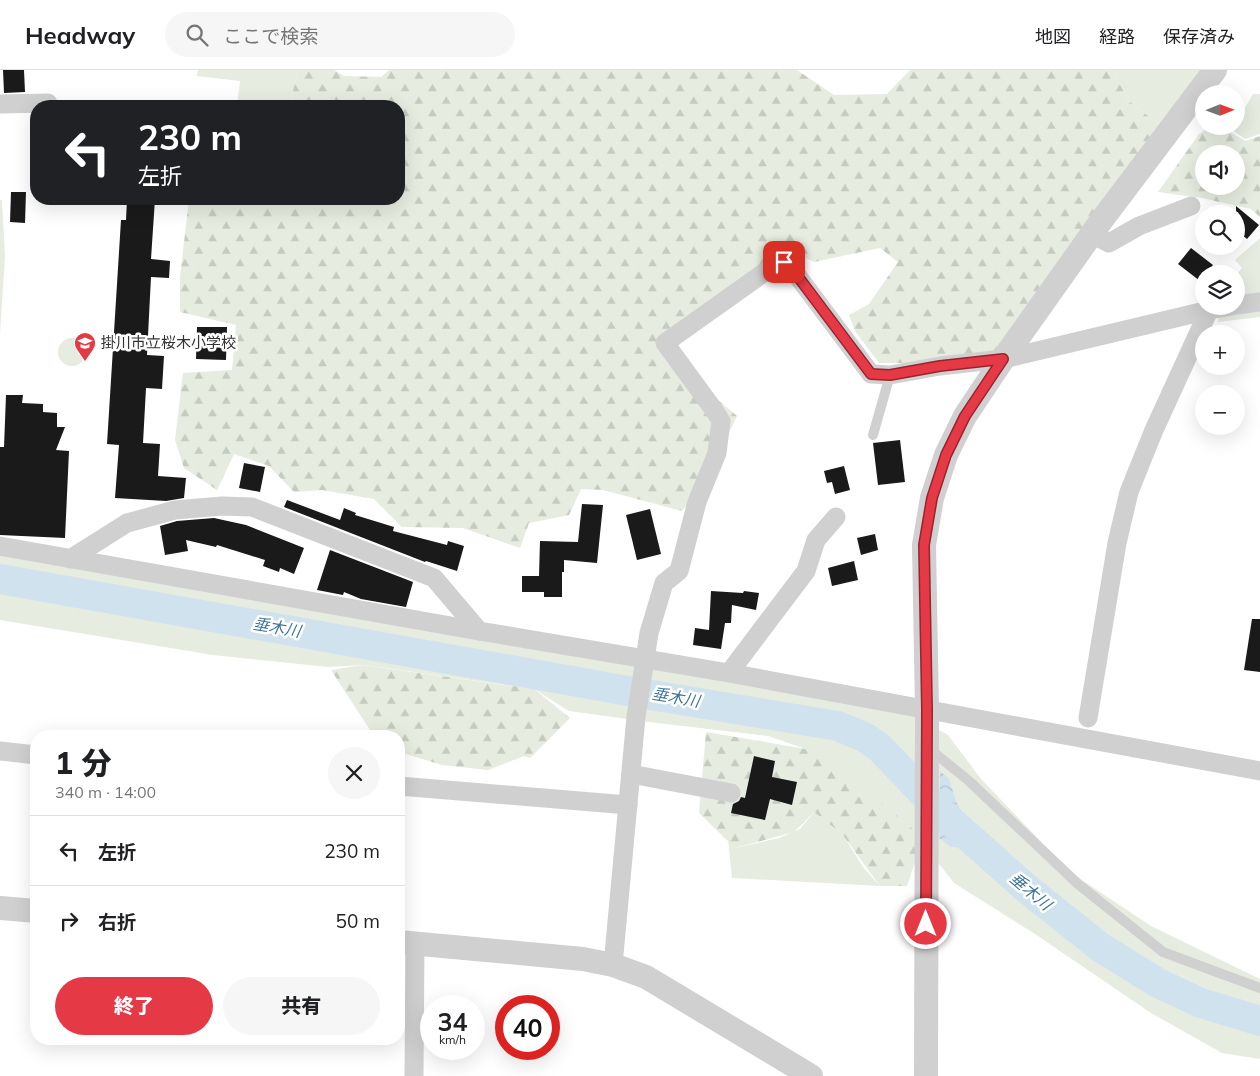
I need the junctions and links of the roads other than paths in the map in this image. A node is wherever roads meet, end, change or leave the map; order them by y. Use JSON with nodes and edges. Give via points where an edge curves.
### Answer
{"nodes":[{"id":1,"x":1215,"y":70,"type":"edge"},
{"id":2,"x":30,"y":103,"type":"edge"},
{"id":3,"x":0,"y":104,"type":"edge"},
{"id":4,"x":1191,"y":206,"type":"dead end"},
{"id":5,"x":1092,"y":234,"type":"junction"},
{"id":6,"x":1260,"y":302,"type":"edge"},
{"id":7,"x":1245,"y":304,"type":"edge"},
{"id":8,"x":1195,"y":313,"type":"edge"},
{"id":9,"x":1207,"y":315,"type":"edge"},
{"id":10,"x":1003,"y":359,"type":"junction"},
{"id":11,"x":890,"y":375,"type":"junction"},
{"id":12,"x":873,"y":435,"type":"dead end"},
{"id":13,"x":836,"y":517,"type":"dead end"},
{"id":14,"x":0,"y":546,"type":"edge"},
{"id":15,"x":70,"y":559,"type":"junction"},
{"id":16,"x":479,"y":631,"type":"junction"},
{"id":17,"x":644,"y":666,"type":"junction"},
{"id":18,"x":729,"y":673,"type":"junction"},
{"id":19,"x":927,"y":711,"type":"junction"},
{"id":20,"x":1088,"y":718,"type":"dead end"},
{"id":21,"x":931,"y":750,"type":"dead end"},
{"id":22,"x":0,"y":752,"type":"edge"},
{"id":23,"x":30,"y":754,"type":"edge"},
{"id":24,"x":1260,"y":770,"type":"edge"},
{"id":25,"x":630,"y":774,"type":"junction"},
{"id":26,"x":405,"y":786,"type":"edge"},
{"id":27,"x":731,"y":793,"type":"dead end"},
{"id":28,"x":628,"y":805,"type":"junction"},
{"id":29,"x":0,"y":908,"type":"edge"},
{"id":30,"x":30,"y":910,"type":"edge"},
{"id":31,"x":407,"y":943,"type":"edge"},
{"id":32,"x":613,"y":965,"type":"junction"},
{"id":33,"x":1260,"y":988,"type":"edge"},
{"id":34,"x":414,"y":1076,"type":"edge"},
{"id":35,"x":811,"y":1076,"type":"edge"},
{"id":36,"x":926,"y":1076,"type":"edge"}],
"edges":[{"from":1,"to":5,"type":"street"},
{"from":2,"to":3,"type":"street"},
{"from":4,"to":5,"type":"street","via":[[1139,226],[1109,243]]},
{"from":5,"to":10,"type":"street"},
{"from":6,"to":7,"type":"street"},
{"from":8,"to":10,"type":"street"},
{"from":9,"to":20,"type":"street","via":[[1154,430],[1130,492],[1117,543]]},
{"from":10,"to":11,"type":"street"},
{"from":10,"to":19,"type":"street","via":[[965,416],[946,455],[932,498],[924,545]]},
{"from":11,"to":12,"type":"lane"},
{"from":11,"to":17,"type":"street","via":[[871,374],[787,262],[776,264],[665,343],[722,421],[717,453],[697,502],[679,571],[664,583],[649,633]]},
{"from":13,"to":18,"type":"street","via":[[816,540],[806,571]]},
{"from":14,"to":15,"type":"street"},
{"from":15,"to":16,"type":"street"},
{"from":15,"to":16,"type":"street","via":[[127,523],[175,510],[252,507],[434,578]]},
{"from":16,"to":17,"type":"street"},
{"from":17,"to":18,"type":"street"},
{"from":17,"to":25,"type":"street"},
{"from":18,"to":19,"type":"street"},
{"from":19,"to":24,"type":"street"},
{"from":19,"to":36,"type":"street"},
{"from":21,"to":33,"type":"lane","via":[[969,781],[1078,884],[1163,952]]},
{"from":22,"to":23,"type":"street"},
{"from":25,"to":27,"type":"street"},
{"from":25,"to":28,"type":"street"},
{"from":26,"to":28,"type":"street"},
{"from":28,"to":32,"type":"street"},
{"from":29,"to":30,"type":"street"},
{"from":31,"to":32,"type":"street","via":[[583,959]]},
{"from":31,"to":34,"type":"street"},
{"from":32,"to":35,"type":"street","via":[[646,977]]}]}
